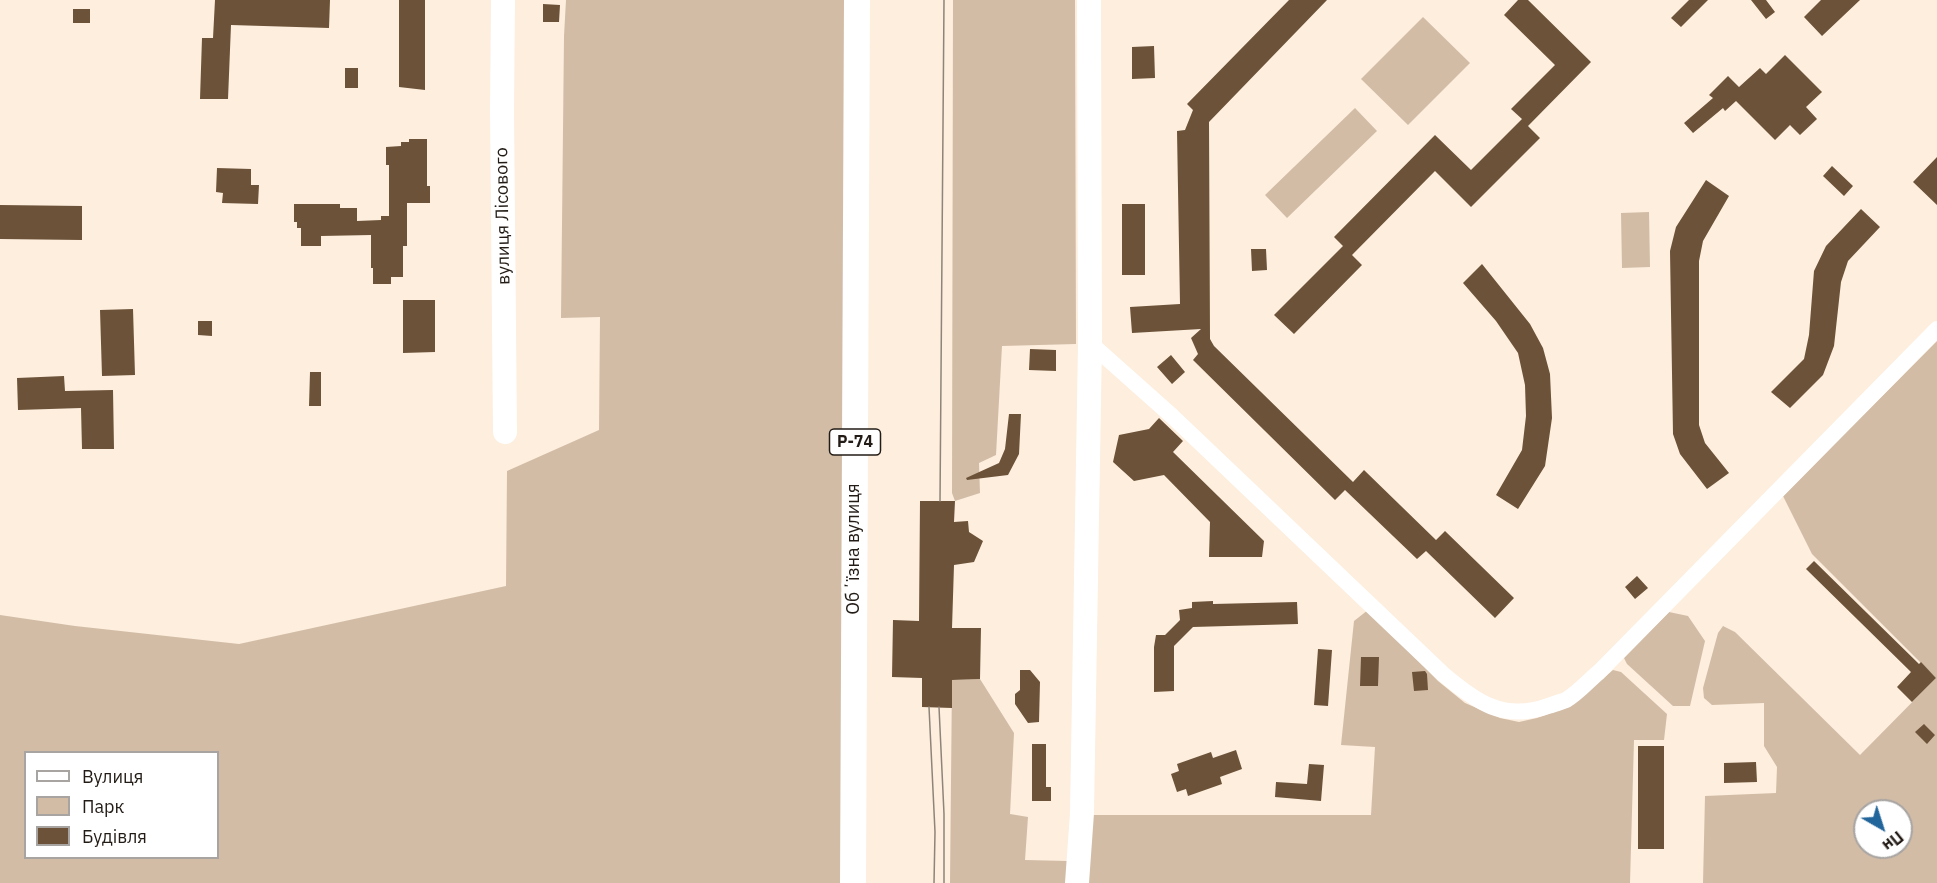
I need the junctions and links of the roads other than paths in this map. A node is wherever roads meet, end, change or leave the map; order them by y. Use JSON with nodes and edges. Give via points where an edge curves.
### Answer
{"nodes":[{"id":1,"x":503,"y":0,"type":"edge"},
{"id":2,"x":856,"y":0,"type":"edge"},
{"id":3,"x":1089,"y":0,"type":"edge"},
{"id":4,"x":1937,"y":328,"type":"edge"},
{"id":5,"x":1090,"y":343,"type":"junction"},
{"id":6,"x":505,"y":432,"type":"dead end"},
{"id":7,"x":854,"y":883,"type":"edge"},
{"id":8,"x":1077,"y":883,"type":"edge"}],
"edges":[{"from":1,"to":6,"type":"street","name":"вулиця Лісового"},
{"from":2,"to":7,"type":"main road","name":"Обʼїзна вулиця","number":"Р-74"},
{"from":3,"to":5,"type":"street"},
{"from":4,"to":5,"type":"street","via":[[1599,672],[1566,699],[1519,713],[1502,711],[1468,696],[1449,680]]},
{"from":5,"to":8,"type":"street","via":[[1082,813]]}]}
